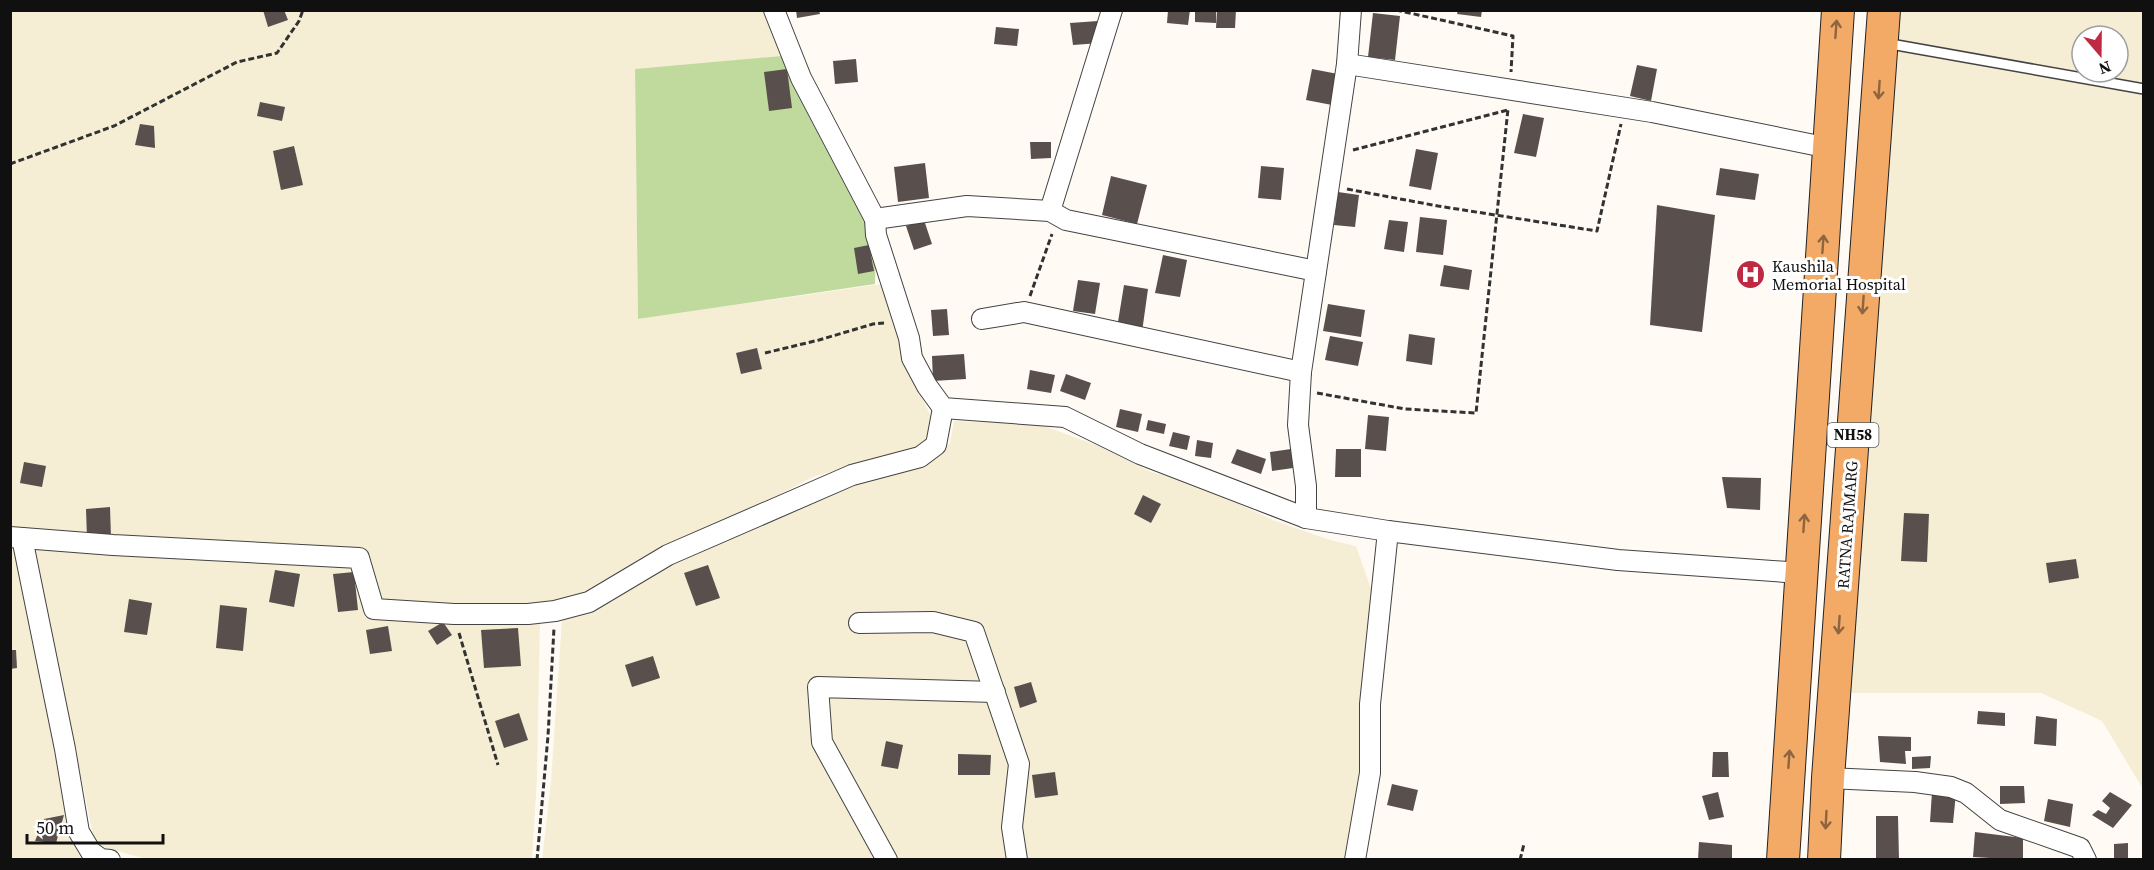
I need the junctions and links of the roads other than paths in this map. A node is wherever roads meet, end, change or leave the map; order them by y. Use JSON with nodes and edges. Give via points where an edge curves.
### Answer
{"nodes":[{"id":1,"x":774,"y":10,"type":"edge"},
{"id":2,"x":1112,"y":10,"type":"edge"},
{"id":3,"x":1351,"y":10,"type":"edge"},
{"id":4,"x":1838,"y":10,"type":"edge"},
{"id":5,"x":1884,"y":10,"type":"edge"},
{"id":6,"x":1882,"y":43,"type":"junction"},
{"id":7,"x":1347,"y":64,"type":"junction"},
{"id":8,"x":2144,"y":88,"type":"edge"},
{"id":9,"x":1829,"y":148,"type":"junction"},
{"id":10,"x":1054,"y":213,"type":"junction"},
{"id":11,"x":875,"y":219,"type":"junction"},
{"id":12,"x":1316,"y":271,"type":"junction"},
{"id":13,"x":982,"y":319,"type":"dead end"},
{"id":14,"x":1301,"y":381,"type":"junction"},
{"id":15,"x":942,"y":408,"type":"junction"},
{"id":16,"x":1306,"y":518,"type":"junction"},
{"id":17,"x":1388,"y":531,"type":"junction"},
{"id":18,"x":16,"y":538,"type":"edge"},
{"id":19,"x":1801,"y":573,"type":"junction"},
{"id":20,"x":859,"y":623,"type":"dead end"},
{"id":21,"x":995,"y":692,"type":"junction"},
{"id":22,"x":1828,"y":778,"type":"junction"},
{"id":23,"x":110,"y":860,"type":"edge"},
{"id":24,"x":887,"y":860,"type":"edge"},
{"id":25,"x":1017,"y":860,"type":"edge"},
{"id":26,"x":1355,"y":860,"type":"edge"},
{"id":27,"x":1783,"y":860,"type":"edge"},
{"id":28,"x":1824,"y":860,"type":"edge"},
{"id":29,"x":2086,"y":860,"type":"edge"}],
"edges":[{"from":1,"to":11,"type":"street","via":[[801,78]]},
{"from":2,"to":10,"type":"street"},
{"from":3,"to":7,"type":"street"},
{"from":9,"to":4,"type":"highway","number":"NH58","one_way":true},
{"from":5,"to":6,"type":"highway","name":"RATNA RAJMARG","number":"NH58"},
{"from":6,"to":8,"type":"lane"},
{"from":6,"to":22,"type":"highway","name":"RATNA RAJMARG","number":"NH58","one_way":true},
{"from":7,"to":9,"type":"street","via":[[1624,108]]},
{"from":7,"to":12,"type":"street"},
{"from":19,"to":9,"type":"highway","number":"NH58","one_way":true},
{"from":10,"to":11,"type":"street","via":[[967,206]]},
{"from":10,"to":12,"type":"street","via":[[1066,219]]},
{"from":11,"to":15,"type":"street","via":[[876,235],[912,358]]},
{"from":12,"to":14,"type":"street"},
{"from":13,"to":14,"type":"street","via":[[1024,312]]},
{"from":14,"to":16,"type":"street","via":[[1298,425]]},
{"from":15,"to":16,"type":"street","via":[[1065,417],[1140,454]]},
{"from":15,"to":18,"type":"street","via":[[936,445],[921,457],[852,475],[669,555],[589,602],[555,611],[454,614],[374,609],[359,558]]},
{"from":16,"to":17,"type":"street"},
{"from":17,"to":19,"type":"street","via":[[1618,560]]},
{"from":17,"to":26,"type":"street","via":[[1370,704],[1370,773]]},
{"from":18,"to":23,"type":"street","via":[[65,749],[79,832],[91,852]]},
{"from":27,"to":19,"type":"highway","number":"NH58","one_way":true},
{"from":20,"to":21,"type":"street","via":[[933,622],[974,632]]},
{"from":21,"to":24,"type":"street","via":[[818,687],[822,742]]},
{"from":21,"to":25,"type":"street","via":[[1019,764],[1012,827]]},
{"from":22,"to":28,"type":"highway","name":"RATNA RAJMARG","number":"NH58","one_way":true},
{"from":22,"to":29,"type":"street","via":[[1952,787],[2000,820],[2080,848]]}]}
